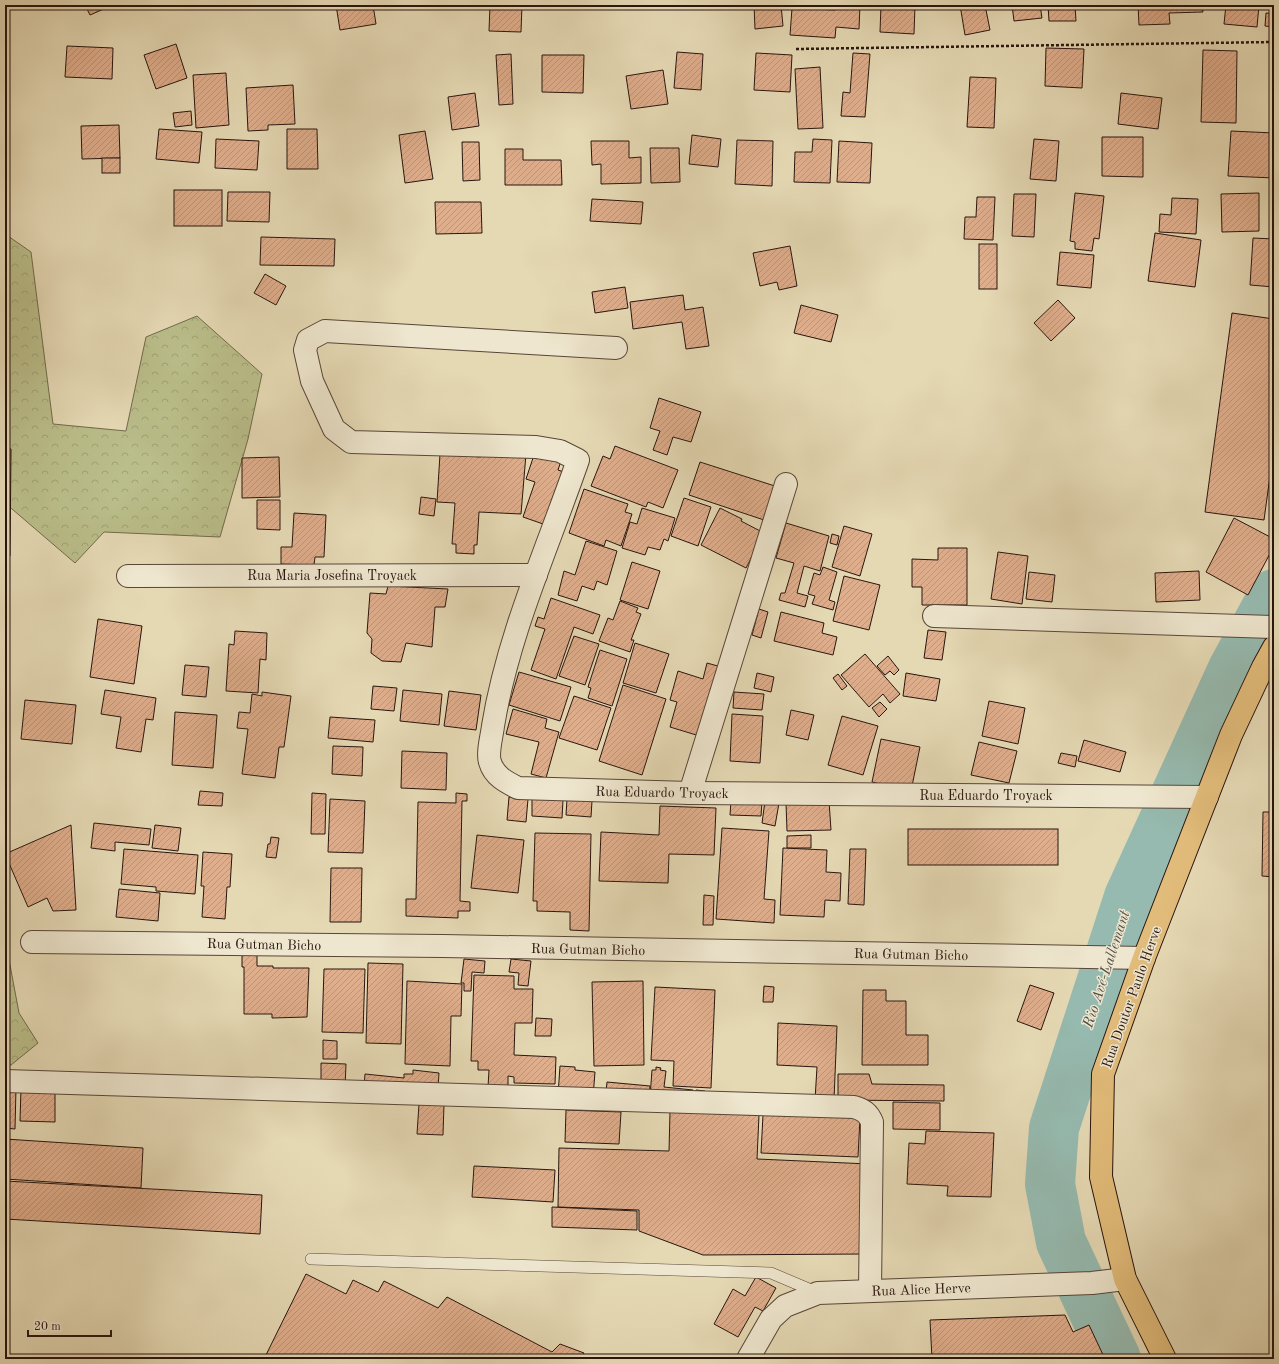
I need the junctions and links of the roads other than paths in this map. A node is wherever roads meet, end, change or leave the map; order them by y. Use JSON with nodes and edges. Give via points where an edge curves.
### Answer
{"nodes":[{"id":1,"x":616,"y":348,"type":"dead end"},
{"id":2,"x":786,"y":484,"type":"dead end"},
{"id":3,"x":536,"y":575,"type":"junction"},
{"id":4,"x":128,"y":576,"type":"dead end"},
{"id":5,"x":934,"y":616,"type":"dead end"},
{"id":6,"x":1269,"y":627,"type":"edge"},
{"id":7,"x":1274,"y":647,"type":"edge"},
{"id":8,"x":1268,"y":667,"type":"edge"},
{"id":9,"x":690,"y":793,"type":"junction"},
{"id":10,"x":1199,"y":796,"type":"junction"},
{"id":11,"x":32,"y":942,"type":"dead end"},
{"id":12,"x":1136,"y":957,"type":"junction"},
{"id":13,"x":5,"y":1081,"type":"edge"},
{"id":14,"x":311,"y":1259,"type":"dead end"},
{"id":15,"x":1125,"y":1279,"type":"junction"},
{"id":16,"x":870,"y":1292,"type":"junction"},
{"id":17,"x":818,"y":1293,"type":"junction"},
{"id":18,"x":748,"y":1359,"type":"edge"},
{"id":19,"x":1165,"y":1359,"type":"edge"}],
"edges":[{"from":1,"to":3,"type":"street","name":"Rua Eduardo Troyack","via":[[325,331],[308,340],[305,350],[312,381],[334,429],[351,442],[536,447],[560,451],[578,460]]},
{"from":2,"to":9,"type":"street"},
{"from":3,"to":4,"type":"street","name":"Rua Maria Josefina Troyack"},
{"from":3,"to":9,"type":"street","name":"Rua Eduardo Troyack","via":[[497,700],[489,760],[494,771],[504,781],[518,788]]},
{"from":5,"to":6,"type":"street"},
{"from":7,"to":8,"type":"main road","name":"Rua Doutor Paulo Herve"},
{"from":8,"to":10,"type":"main road","name":"Rua Doutor Paulo Herve"},
{"from":9,"to":10,"type":"street","name":"Rua Eduardo Troyack"},
{"from":10,"to":12,"type":"main road","name":"Rua Doutor Paulo Herve"},
{"from":11,"to":12,"type":"street","name":"Rua Gutman Bicho"},
{"from":12,"to":15,"type":"main road","name":"Rua Doutor Paulo Herve","via":[[1103,1074],[1101,1177]]},
{"from":13,"to":16,"type":"street","via":[[854,1107],[868,1114],[872,1122]]},
{"from":14,"to":17,"type":"lane","via":[[771,1272]]},
{"from":15,"to":16,"type":"street","name":"Rua Alice Herve","via":[[1092,1283]]},
{"from":15,"to":19,"type":"main road","name":"Rua Doutor Paulo Herve"},
{"from":16,"to":17,"type":"street","name":"Rua Alice Herve"},
{"from":17,"to":18,"type":"street","name":"Rua Alice Herve","via":[[785,1306],[771,1319]]}]}
